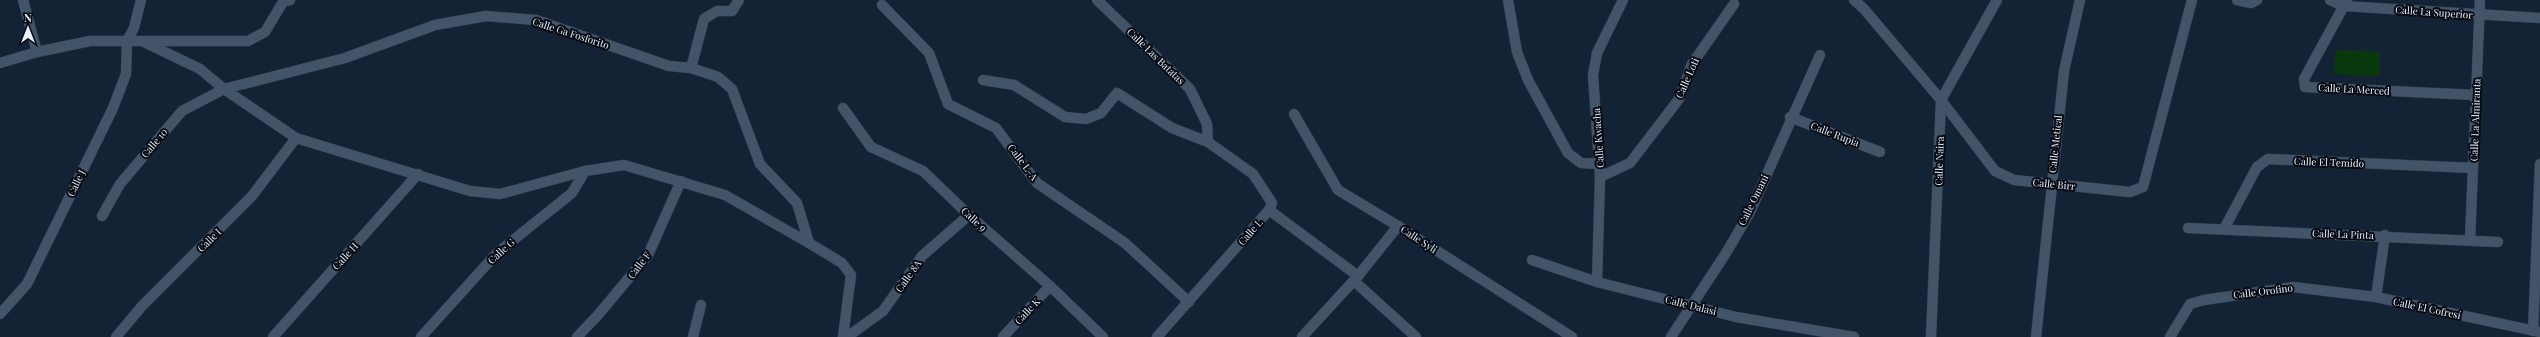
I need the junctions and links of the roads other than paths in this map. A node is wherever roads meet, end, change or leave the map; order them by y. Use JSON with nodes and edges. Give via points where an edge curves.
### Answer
{"nodes":[{"id":1,"x":22,"y":0,"type":"edge"},
{"id":2,"x":141,"y":0,"type":"edge"},
{"id":3,"x":290,"y":0,"type":"edge"},
{"id":4,"x":739,"y":0,"type":"edge"},
{"id":5,"x":1097,"y":0,"type":"edge"},
{"id":6,"x":1508,"y":0,"type":"edge"},
{"id":7,"x":1623,"y":0,"type":"edge"},
{"id":8,"x":1854,"y":0,"type":"edge"},
{"id":9,"x":1997,"y":0,"type":"edge"},
{"id":10,"x":2080,"y":0,"type":"edge"},
{"id":11,"x":2192,"y":0,"type":"edge"},
{"id":12,"x":2237,"y":0,"type":"edge"},
{"id":13,"x":2257,"y":0,"type":"edge"},
{"id":14,"x":2330,"y":0,"type":"edge"},
{"id":15,"x":2480,"y":0,"type":"edge"},
{"id":16,"x":2345,"y":3,"type":"edge"},
{"id":17,"x":1734,"y":4,"type":"dead end"},
{"id":18,"x":1867,"y":4,"type":"edge"},
{"id":19,"x":882,"y":5,"type":"dead end"},
{"id":20,"x":2479,"y":15,"type":"junction"},
{"id":21,"x":2540,"y":18,"type":"edge"},
{"id":22,"x":127,"y":41,"type":"junction"},
{"id":23,"x":142,"y":41,"type":"junction"},
{"id":24,"x":37,"y":52,"type":"junction"},
{"id":25,"x":1820,"y":55,"type":"dead end"},
{"id":26,"x":0,"y":63,"type":"edge"},
{"id":27,"x":691,"y":68,"type":"junction"},
{"id":28,"x":984,"y":80,"type":"dead end"},
{"id":29,"x":224,"y":89,"type":"junction"},
{"id":30,"x":2476,"y":95,"type":"junction"},
{"id":31,"x":1941,"y":100,"type":"junction"},
{"id":32,"x":844,"y":108,"type":"dead end"},
{"id":33,"x":1294,"y":114,"type":"dead end"},
{"id":34,"x":1790,"y":117,"type":"junction"},
{"id":35,"x":296,"y":138,"type":"junction"},
{"id":36,"x":1208,"y":142,"type":"junction"},
{"id":37,"x":1880,"y":152,"type":"dead end"},
{"id":38,"x":1600,"y":164,"type":"junction"},
{"id":39,"x":2540,"y":164,"type":"edge"},
{"id":40,"x":2473,"y":168,"type":"junction"},
{"id":41,"x":586,"y":171,"type":"junction"},
{"id":42,"x":418,"y":174,"type":"junction"},
{"id":43,"x":1600,"y":177,"type":"junction"},
{"id":44,"x":681,"y":181,"type":"junction"},
{"id":45,"x":2051,"y":184,"type":"junction"},
{"id":46,"x":1269,"y":210,"type":"junction"},
{"id":47,"x":968,"y":215,"type":"junction"},
{"id":48,"x":102,"y":216,"type":"dead end"},
{"id":49,"x":1398,"y":226,"type":"junction"},
{"id":50,"x":2188,"y":228,"type":"dead end"},
{"id":51,"x":2224,"y":229,"type":"junction"},
{"id":52,"x":2385,"y":235,"type":"junction"},
{"id":53,"x":2470,"y":240,"type":"junction"},
{"id":54,"x":2498,"y":242,"type":"dead end"},
{"id":55,"x":809,"y":243,"type":"junction"},
{"id":56,"x":1532,"y":260,"type":"dead end"},
{"id":57,"x":1356,"y":278,"type":"junction"},
{"id":58,"x":1597,"y":282,"type":"junction"},
{"id":59,"x":1050,"y":286,"type":"junction"},
{"id":60,"x":2376,"y":297,"type":"junction"},
{"id":61,"x":1189,"y":302,"type":"junction"},
{"id":62,"x":1693,"y":304,"type":"junction"},
{"id":63,"x":701,"y":305,"type":"dead end"},
{"id":64,"x":0,"y":314,"type":"edge"},
{"id":65,"x":2537,"y":331,"type":"edge"},
{"id":66,"x":116,"y":337,"type":"edge"},
{"id":67,"x":273,"y":337,"type":"edge"},
{"id":68,"x":421,"y":337,"type":"edge"},
{"id":69,"x":577,"y":337,"type":"edge"},
{"id":70,"x":693,"y":337,"type":"edge"},
{"id":71,"x":843,"y":337,"type":"edge"},
{"id":72,"x":848,"y":337,"type":"edge"},
{"id":73,"x":1003,"y":337,"type":"edge"},
{"id":74,"x":1103,"y":337,"type":"edge"},
{"id":75,"x":1157,"y":337,"type":"edge"},
{"id":76,"x":1302,"y":337,"type":"edge"},
{"id":77,"x":1416,"y":337,"type":"edge"},
{"id":78,"x":1572,"y":337,"type":"edge"},
{"id":79,"x":1671,"y":337,"type":"edge"},
{"id":80,"x":1854,"y":337,"type":"edge"},
{"id":81,"x":1931,"y":337,"type":"edge"},
{"id":82,"x":2036,"y":337,"type":"edge"},
{"id":83,"x":2170,"y":337,"type":"edge"}],
"edges":[{"from":1,"to":24,"type":"street"},
{"from":2,"to":22,"type":"street","via":[[134,28]]},
{"from":3,"to":23,"type":"street","via":[[283,2],[265,32],[248,41]]},
{"from":4,"to":27,"type":"street","via":[[732,11],[717,11],[704,19]]},
{"from":5,"to":36,"type":"street","name":"Calle Las Batatas","via":[[1190,89],[1207,124]]},
{"from":6,"to":38,"type":"street","via":[[1517,52],[1535,93],[1568,153],[1581,163]]},
{"from":7,"to":38,"type":"street","name":"Calle Kwacha","via":[[1597,53],[1593,76]]},
{"from":8,"to":18,"type":"street","name":"Calle Birr"},
{"from":9,"to":31,"type":"street","name":"Calle Naira"},
{"from":10,"to":45,"type":"street","name":"Calle Metical","via":[[2064,71]]},
{"from":11,"to":45,"type":"street","name":"Calle Birr","via":[[2143,187],[2130,192]]},
{"from":12,"to":13,"type":"street","via":[[2251,3]]},
{"from":14,"to":16,"type":"street","name":"Calle La Superior"},
{"from":15,"to":20,"type":"street","name":"Calle La Almiranta"},
{"from":16,"to":20,"type":"street","name":"Calle La Superior"},
{"from":16,"to":30,"type":"street","name":"Calle La Merced","via":[[2304,79],[2305,87]]},
{"from":17,"to":43,"type":"street","name":"Calle Loti","via":[[1692,64],[1679,99],[1630,163]]},
{"from":18,"to":31,"type":"street","name":"Calle Birr"},
{"from":19,"to":61,"type":"street","name":"Calle L-A","via":[[928,53],[948,104],[996,128],[1037,182],[1125,243]]},
{"from":20,"to":21,"type":"street","name":"Calle La Superior"},
{"from":20,"to":30,"type":"street","name":"Calle La Almiranta"},
{"from":22,"to":23,"type":"street"},
{"from":22,"to":24,"type":"street","via":[[90,41]]},
{"from":22,"to":64,"type":"street","name":"Calle J","via":[[126,74],[113,108],[27,284]]},
{"from":23,"to":29,"type":"street","via":[[200,69]]},
{"from":24,"to":26,"type":"street"},
{"from":25,"to":34,"type":"street","name":"Calle Omani"},
{"from":27,"to":29,"type":"street","name":"Calle Ga Fosforito","via":[[669,66],[536,20],[486,16],[435,25],[344,58]]},
{"from":27,"to":55,"type":"street","name":"Calle Ga Fosforito","via":[[718,77],[732,89],[760,164],[797,203]]},
{"from":28,"to":36,"type":"street","via":[[1014,85],[1065,117],[1086,119],[1101,113],[1117,94],[1172,128]]},
{"from":29,"to":35,"type":"street"},
{"from":29,"to":48,"type":"street","name":"Calle 10","via":[[182,111],[120,184]]},
{"from":30,"to":40,"type":"street","name":"Calle La Almiranta"},
{"from":31,"to":45,"type":"street","name":"Calle Birr","via":[[1995,171],[2014,180]]},
{"from":31,"to":81,"type":"street","name":"Calle Naira"},
{"from":32,"to":47,"type":"street","name":"Calle 9","via":[[872,147],[923,172]]},
{"from":33,"to":49,"type":"street","name":"Calle Syli","via":[[1338,190]]},
{"from":34,"to":37,"type":"street","name":"Calle Rupia"},
{"from":34,"to":62,"type":"street","name":"Calle Omani","via":[[1750,212]]},
{"from":35,"to":42,"type":"street"},
{"from":35,"to":66,"type":"street","name":"Calle I","via":[[252,196],[142,306]]},
{"from":36,"to":46,"type":"street","via":[[1253,174],[1272,203]]},
{"from":38,"to":43,"type":"street","name":"Calle Kwacha"},
{"from":39,"to":65,"type":"street"},
{"from":40,"to":51,"type":"street","name":"Calle El Temido","via":[[2268,159],[2257,166]]},
{"from":40,"to":53,"type":"street","name":"Calle La Almiranta"},
{"from":41,"to":42,"type":"street","via":[[500,194],[470,191]]},
{"from":41,"to":44,"type":"street","via":[[624,165]]},
{"from":41,"to":68,"type":"street","name":"Calle G","via":[[572,193],[497,253]]},
{"from":42,"to":67,"type":"street","name":"Calle H"},
{"from":43,"to":58,"type":"street","name":"Calle Kwacha"},
{"from":44,"to":55,"type":"street","via":[[725,195]]},
{"from":44,"to":69,"type":"street","name":"Calle F","via":[[648,255]]},
{"from":45,"to":82,"type":"street","name":"Calle Metical"},
{"from":46,"to":57,"type":"street","name":"Calle L"},
{"from":46,"to":61,"type":"street","name":"Calle L"},
{"from":47,"to":59,"type":"street","name":"Calle 9"},
{"from":47,"to":72,"type":"street","name":"Calle 8A","via":[[922,256],[883,311]]},
{"from":49,"to":57,"type":"street"},
{"from":49,"to":78,"type":"street","name":"Calle Syli"},
{"from":50,"to":51,"type":"street","name":"Calle La Pinta"},
{"from":51,"to":52,"type":"street","name":"Calle La Pinta"},
{"from":52,"to":53,"type":"street","name":"Calle La Pinta"},
{"from":52,"to":60,"type":"street"},
{"from":53,"to":54,"type":"street","name":"Calle La Pinta"},
{"from":55,"to":71,"type":"street","via":[[842,263],[851,276]]},
{"from":56,"to":58,"type":"street","name":"Calle Dalasi"},
{"from":57,"to":76,"type":"street"},
{"from":57,"to":77,"type":"street","name":"Calle L"},
{"from":58,"to":62,"type":"street","name":"Calle Dalasi"},
{"from":59,"to":73,"type":"street","name":"Calle K"},
{"from":59,"to":74,"type":"street","name":"Calle 9"},
{"from":60,"to":65,"type":"street","name":"Calle El Cofresí"},
{"from":60,"to":83,"type":"street","name":"Calle Orofino","via":[[2293,287],[2204,300],[2190,304]]},
{"from":61,"to":75,"type":"street","name":"Calle L"},
{"from":62,"to":79,"type":"street","name":"Calle Omani"},
{"from":62,"to":80,"type":"street","name":"Calle Dalasi","via":[[1736,317]]},
{"from":63,"to":70,"type":"street"}]}
